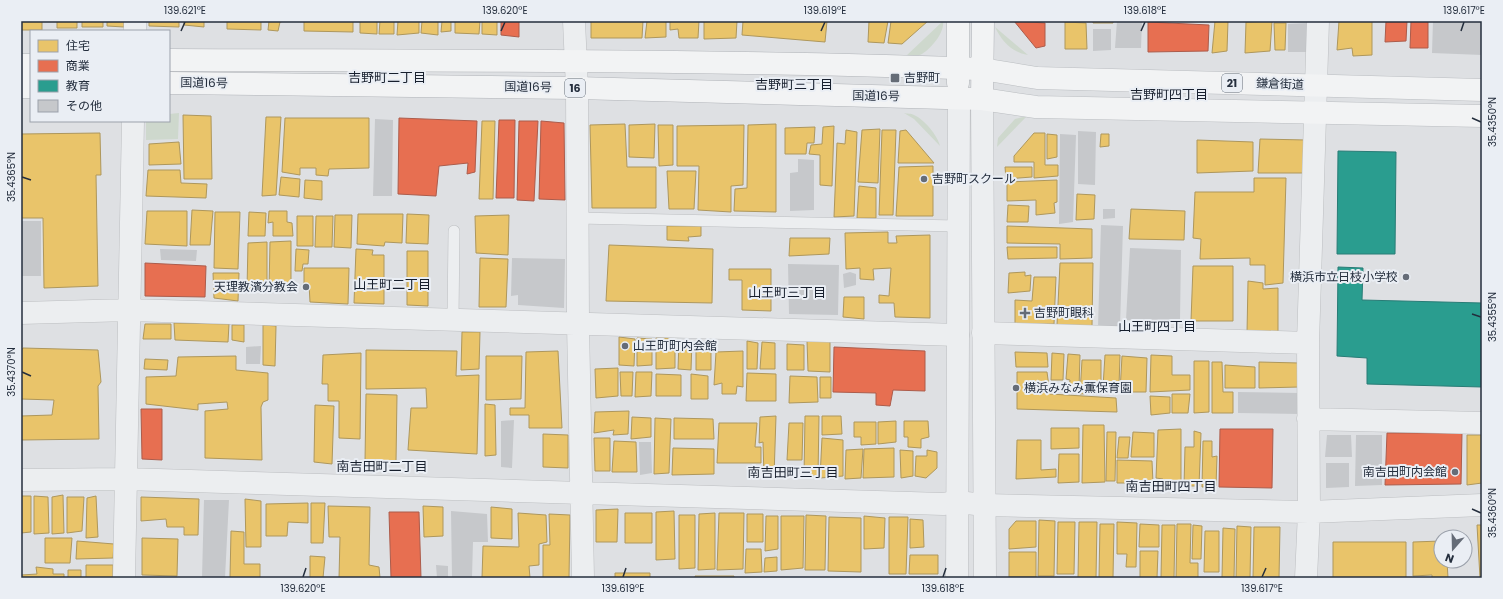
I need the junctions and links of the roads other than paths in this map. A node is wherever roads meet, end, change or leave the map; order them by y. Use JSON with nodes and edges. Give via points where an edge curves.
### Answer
{"nodes":[{"id":1,"x":574,"y":21,"type":"edge"},
{"id":2,"x":958,"y":21,"type":"edge"},
{"id":3,"x":982,"y":21,"type":"edge"},
{"id":4,"x":1318,"y":21,"type":"edge"},
{"id":5,"x":170,"y":60,"type":"edge"},
{"id":6,"x":576,"y":60,"type":"junction"},
{"id":7,"x":957,"y":68,"type":"junction"},
{"id":8,"x":982,"y":69,"type":"junction"},
{"id":9,"x":170,"y":82,"type":"edge"},
{"id":10,"x":1317,"y":85,"type":"junction"},
{"id":11,"x":577,"y":88,"type":"junction"},
{"id":12,"x":1482,"y":90,"type":"edge"},
{"id":13,"x":958,"y":98,"type":"junction"},
{"id":14,"x":982,"y":99,"type":"junction"},
{"id":15,"x":1316,"y":113,"type":"junction"},
{"id":16,"x":1482,"y":116,"type":"edge"},
{"id":17,"x":133,"y":122,"type":"edge"},
{"id":18,"x":577,"y":218,"type":"junction"},
{"id":19,"x":958,"y":226,"type":"junction"},
{"id":20,"x":454,"y":231,"type":"dead end"},
{"id":21,"x":129,"y":310,"type":"junction"},
{"id":22,"x":21,"y":312,"type":"edge"},
{"id":23,"x":453,"y":320,"type":"junction"},
{"id":24,"x":578,"y":324,"type":"junction"},
{"id":25,"x":983,"y":333,"type":"junction"},
{"id":26,"x":958,"y":335,"type":"junction"},
{"id":27,"x":1308,"y":343,"type":"junction"},
{"id":28,"x":1308,"y":419,"type":"junction"},
{"id":29,"x":1482,"y":423,"type":"edge"},
{"id":30,"x":125,"y":479,"type":"junction"},
{"id":31,"x":21,"y":480,"type":"edge"},
{"id":32,"x":581,"y":493,"type":"junction"},
{"id":33,"x":957,"y":502,"type":"junction"},
{"id":34,"x":985,"y":505,"type":"junction"},
{"id":35,"x":1482,"y":505,"type":"edge"},
{"id":36,"x":1309,"y":512,"type":"junction"},
{"id":37,"x":124,"y":578,"type":"edge"},
{"id":38,"x":583,"y":578,"type":"edge"},
{"id":39,"x":957,"y":578,"type":"edge"},
{"id":40,"x":985,"y":578,"type":"edge"},
{"id":41,"x":1306,"y":578,"type":"edge"}],
"edges":[{"from":1,"to":6,"type":"street"},
{"from":2,"to":7,"type":"main road"},
{"from":3,"to":8,"type":"main road"},
{"from":4,"to":10,"type":"street"},
{"from":5,"to":6,"type":"main road","name":"国道16号"},
{"from":6,"to":7,"type":"main road","name":"国道16号"},
{"from":6,"to":11,"type":"street"},
{"from":7,"to":8,"type":"main road","name":"国道16号"},
{"from":7,"to":13,"type":"main road"},
{"from":8,"to":10,"type":"main road","name":"鎌倉街道","number":"21","via":[[1037,78]]},
{"from":8,"to":14,"type":"main road"},
{"from":9,"to":11,"type":"main road","name":"国道16号","number":"16"},
{"from":10,"to":12,"type":"main road","name":"鎌倉街道","number":"21"},
{"from":10,"to":15,"type":"street"},
{"from":11,"to":13,"type":"main road","name":"国道16号","number":"16"},
{"from":11,"to":18,"type":"street"},
{"from":13,"to":14,"type":"main road","name":"国道16号","number":"16"},
{"from":13,"to":19,"type":"street"},
{"from":14,"to":15,"type":"main road","via":[[1036,107]]},
{"from":14,"to":25,"type":"street"},
{"from":15,"to":16,"type":"main road"},
{"from":15,"to":27,"type":"street"},
{"from":17,"to":21,"type":"street"},
{"from":18,"to":19,"type":"lane"},
{"from":18,"to":24,"type":"street"},
{"from":19,"to":26,"type":"street"},
{"from":20,"to":23,"type":"lane"},
{"from":21,"to":22,"type":"street"},
{"from":21,"to":23,"type":"street"},
{"from":21,"to":30,"type":"street"},
{"from":23,"to":24,"type":"street"},
{"from":24,"to":26,"type":"street"},
{"from":24,"to":32,"type":"street"},
{"from":25,"to":27,"type":"street"},
{"from":25,"to":34,"type":"street"},
{"from":26,"to":33,"type":"street"},
{"from":27,"to":28,"type":"street"},
{"from":28,"to":29,"type":"street"},
{"from":28,"to":36,"type":"street"},
{"from":30,"to":31,"type":"street"},
{"from":30,"to":32,"type":"street"},
{"from":30,"to":37,"type":"street"},
{"from":32,"to":33,"type":"street","via":[[943,504]]},
{"from":32,"to":38,"type":"street"},
{"from":33,"to":34,"type":"street"},
{"from":33,"to":39,"type":"street"},
{"from":34,"to":36,"type":"street"},
{"from":34,"to":40,"type":"street"},
{"from":35,"to":36,"type":"street"},
{"from":36,"to":41,"type":"street"}]}
